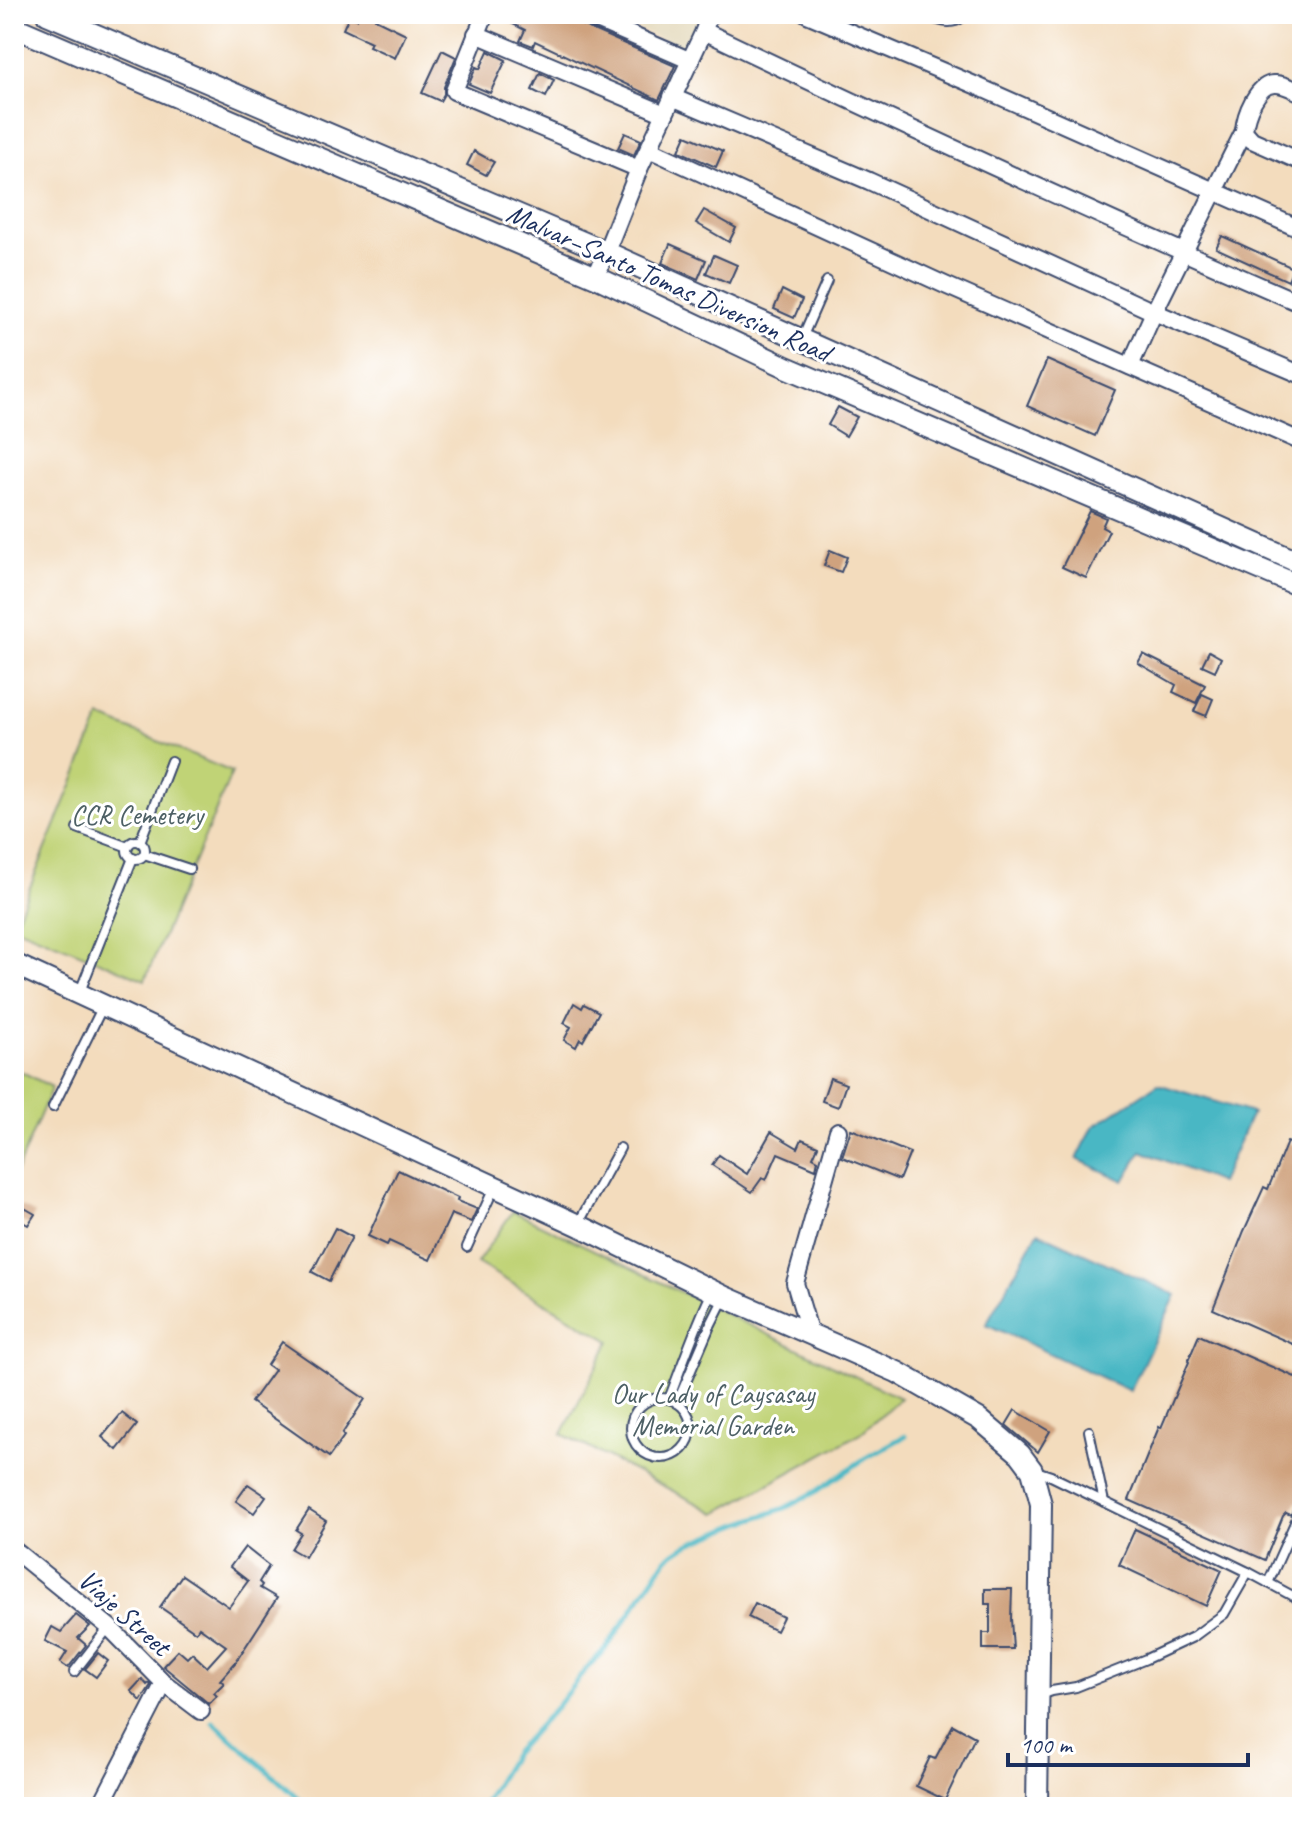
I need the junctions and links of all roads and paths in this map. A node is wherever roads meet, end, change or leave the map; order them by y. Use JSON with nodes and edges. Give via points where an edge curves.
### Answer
{"nodes":[{"id":1,"x":47,"y":14,"type":"edge"},
{"id":2,"x":485,"y":14,"type":"edge"},
{"id":3,"x":583,"y":14,"type":"edge"},
{"id":4,"x":709,"y":14,"type":"edge"},
{"id":5,"x":807,"y":14,"type":"edge"},
{"id":6,"x":932,"y":14,"type":"edge"},
{"id":7,"x":960,"y":14,"type":"edge"},
{"id":8,"x":14,"y":27,"type":"edge"},
{"id":9,"x":704,"y":31,"type":"junction"},
{"id":10,"x":476,"y":34,"type":"junction"},
{"id":11,"x":691,"y":61,"type":"junction"},
{"id":12,"x":1302,"y":93,"type":"edge"},
{"id":13,"x":672,"y":97,"type":"junction"},
{"id":14,"x":665,"y":114,"type":"junction"},
{"id":15,"x":1244,"y":131,"type":"junction"},
{"id":16,"x":649,"y":149,"type":"junction"},
{"id":17,"x":1302,"y":162,"type":"edge"},
{"id":18,"x":639,"y":169,"type":"junction"},
{"id":19,"x":1215,"y":191,"type":"junction"},
{"id":20,"x":1302,"y":230,"type":"edge"},
{"id":21,"x":606,"y":252,"type":"junction"},
{"id":22,"x":1184,"y":253,"type":"junction"},
{"id":23,"x":596,"y":277,"type":"junction"},
{"id":24,"x":827,"y":281,"type":"dead end"},
{"id":25,"x":1302,"y":304,"type":"edge"},
{"id":26,"x":1154,"y":312,"type":"junction"},
{"id":27,"x":801,"y":339,"type":"junction"},
{"id":28,"x":1130,"y":366,"type":"junction"},
{"id":29,"x":1302,"y":375,"type":"edge"},
{"id":30,"x":1302,"y":442,"type":"edge"},
{"id":31,"x":1302,"y":564,"type":"edge"},
{"id":32,"x":1302,"y":587,"type":"edge"},
{"id":33,"x":171,"y":761,"type":"dead end"},
{"id":34,"x":77,"y":828,"type":"dead end"},
{"id":35,"x":140,"y":842,"type":"junction"},
{"id":36,"x":128,"y":847,"type":"junction"},
{"id":37,"x":144,"y":854,"type":"junction"},
{"id":38,"x":133,"y":858,"type":"junction"},
{"id":39,"x":189,"y":869,"type":"dead end"},
{"id":40,"x":14,"y":964,"type":"edge"},
{"id":41,"x":78,"y":995,"type":"junction"},
{"id":42,"x":103,"y":1005,"type":"junction"},
{"id":43,"x":53,"y":1107,"type":"dead end"},
{"id":44,"x":838,"y":1131,"type":"dead end"},
{"id":45,"x":620,"y":1148,"type":"dead end"},
{"id":46,"x":495,"y":1187,"type":"junction"},
{"id":47,"x":578,"y":1225,"type":"junction"},
{"id":48,"x":467,"y":1247,"type":"dead end"},
{"id":49,"x":718,"y":1294,"type":"junction"},
{"id":50,"x":810,"y":1334,"type":"junction"},
{"id":51,"x":673,"y":1401,"type":"junction"},
{"id":52,"x":1089,"y":1431,"type":"dead end"},
{"id":53,"x":1032,"y":1470,"type":"junction"},
{"id":54,"x":1104,"y":1502,"type":"junction"},
{"id":55,"x":1302,"y":1507,"type":"edge"},
{"id":56,"x":14,"y":1550,"type":"edge"},
{"id":57,"x":1248,"y":1572,"type":"junction"},
{"id":58,"x":1268,"y":1583,"type":"junction"},
{"id":59,"x":1302,"y":1601,"type":"edge"},
{"id":60,"x":109,"y":1627,"type":"junction"},
{"id":61,"x":74,"y":1672,"type":"dead end"},
{"id":62,"x":164,"y":1683,"type":"junction"},
{"id":63,"x":1037,"y":1697,"type":"junction"},
{"id":64,"x":201,"y":1711,"type":"dead end"},
{"id":65,"x":100,"y":1807,"type":"edge"},
{"id":66,"x":1037,"y":1807,"type":"edge"}],
"edges":[{"from":1,"to":21,"type":"street","name":"Malvar–Santo Tomas Diversion Road"},
{"from":2,"to":10,"type":"street"},
{"from":3,"to":11,"type":"street"},
{"from":4,"to":9,"type":"street"},
{"from":5,"to":19,"type":"street"},
{"from":6,"to":7,"type":"street","via":[[947,19]]},
{"from":8,"to":23,"type":"street","name":"Malvar–Santo Tomas Diversion Road"},
{"from":9,"to":11,"type":"street"},
{"from":9,"to":22,"type":"street"},
{"from":10,"to":14,"type":"street"},
{"from":10,"to":18,"type":"street","via":[[454,91]]},
{"from":11,"to":13,"type":"street"},
{"from":12,"to":15,"type":"street","via":[[1277,83],[1267,85],[1245,120]]},
{"from":13,"to":14,"type":"street"},
{"from":13,"to":26,"type":"street"},
{"from":14,"to":16,"type":"street"},
{"from":15,"to":17,"type":"street","via":[[1252,140]]},
{"from":15,"to":19,"type":"street"},
{"from":16,"to":18,"type":"street"},
{"from":16,"to":28,"type":"street"},
{"from":18,"to":21,"type":"street"},
{"from":19,"to":20,"type":"street"},
{"from":19,"to":22,"type":"street"},
{"from":21,"to":23,"type":"street"},
{"from":21,"to":27,"type":"street","name":"Malvar–Santo Tomas Diversion Road"},
{"from":22,"to":25,"type":"street"},
{"from":22,"to":26,"type":"street"},
{"from":23,"to":32,"type":"street","name":"Malvar–Santo Tomas Diversion Road","via":[[786,367]]},
{"from":24,"to":27,"type":"lane"},
{"from":26,"to":28,"type":"street"},
{"from":26,"to":29,"type":"street"},
{"from":27,"to":31,"type":"street","name":"Malvar–Santo Tomas Diversion Road"},
{"from":28,"to":30,"type":"street"},
{"from":33,"to":35,"type":"lane"},
{"from":34,"to":36,"type":"lane"},
{"from":35,"to":36,"type":"lane"},
{"from":35,"to":37,"type":"lane"},
{"from":36,"to":38,"type":"lane"},
{"from":37,"to":38,"type":"lane"},
{"from":37,"to":39,"type":"lane"},
{"from":38,"to":41,"type":"lane"},
{"from":40,"to":41,"type":"street"},
{"from":41,"to":42,"type":"street"},
{"from":42,"to":43,"type":"lane"},
{"from":42,"to":46,"type":"street"},
{"from":44,"to":50,"type":"street","via":[[795,1283]]},
{"from":45,"to":47,"type":"lane"},
{"from":46,"to":47,"type":"street"},
{"from":46,"to":48,"type":"lane"},
{"from":47,"to":49,"type":"street"},
{"from":49,"to":50,"type":"street"},
{"from":49,"to":51,"type":"lane","via":[[710,1326]]},
{"from":49,"to":51,"type":"lane","via":[[698,1321]]},
{"from":50,"to":53,"type":"street","via":[[897,1372],[979,1419]]},
{"from":51,"to":51,"type":"lane","via":[[650,1399],[633,1414],[632,1437],[646,1455],[668,1457],[686,1444],[690,1422]]},
{"from":52,"to":54,"type":"lane"},
{"from":53,"to":54,"type":"lane"},
{"from":53,"to":63,"type":"street","via":[[1041,1504]]},
{"from":54,"to":57,"type":"lane"},
{"from":55,"to":58,"type":"lane"},
{"from":56,"to":60,"type":"street","name":"Viaje Street"},
{"from":57,"to":58,"type":"lane"},
{"from":57,"to":63,"type":"lane","via":[[1224,1614],[1193,1637],[1076,1687]]},
{"from":58,"to":59,"type":"lane"},
{"from":60,"to":61,"type":"lane"},
{"from":60,"to":62,"type":"street","name":"Viaje Street"},
{"from":62,"to":64,"type":"street","name":"Viaje Street"},
{"from":62,"to":65,"type":"street"},
{"from":63,"to":66,"type":"street"}]}
